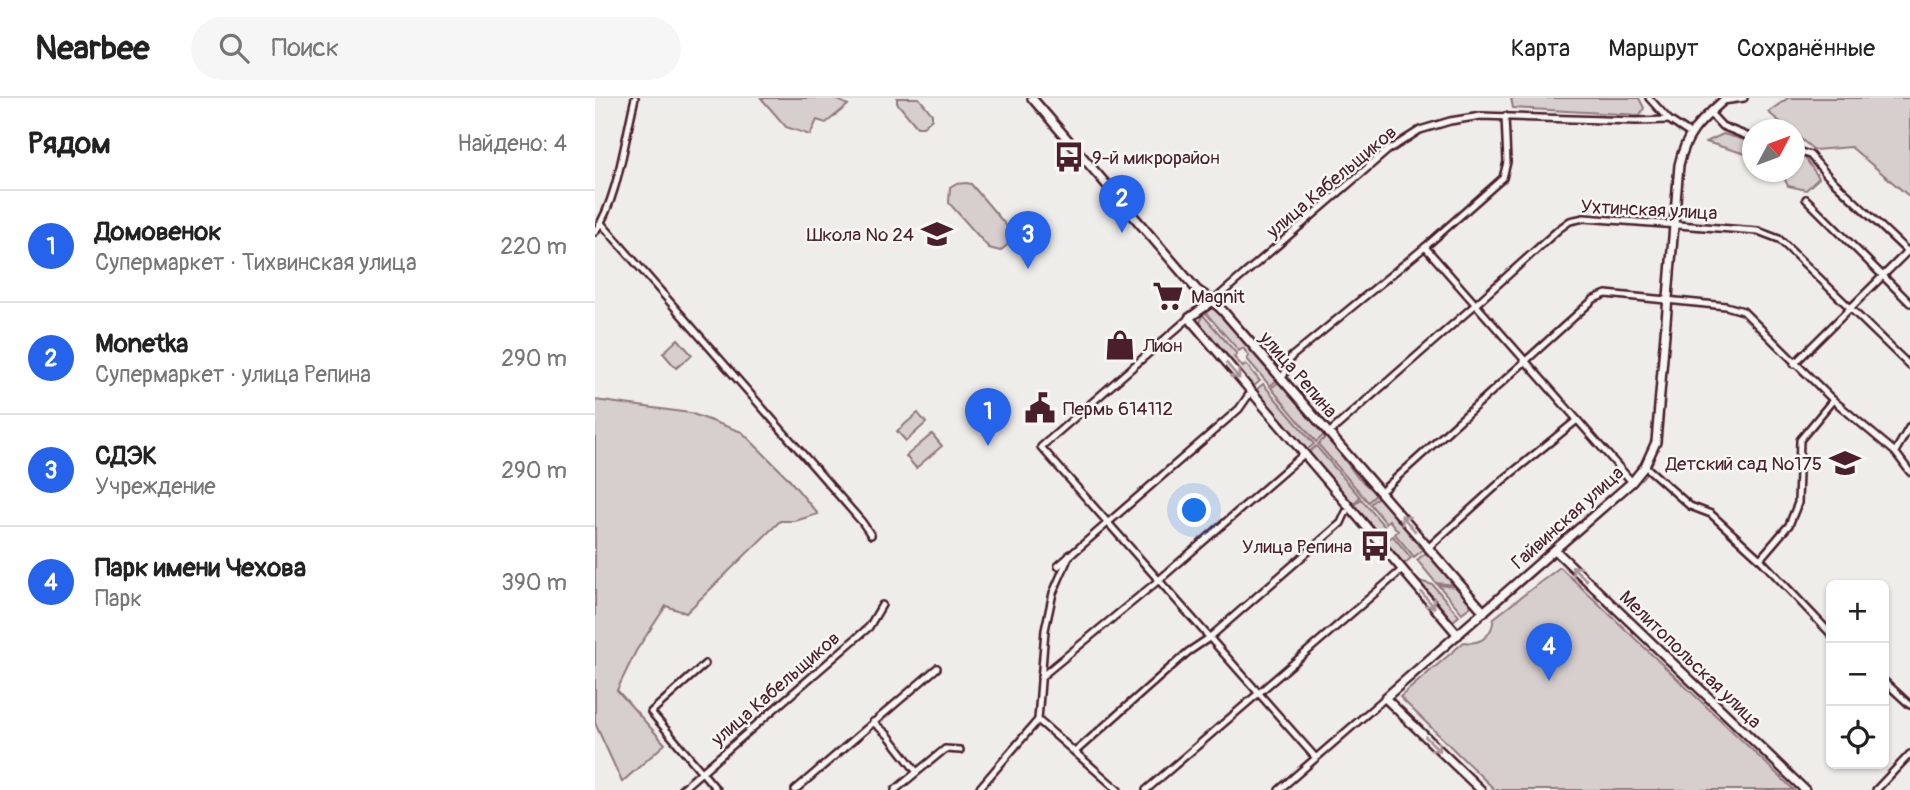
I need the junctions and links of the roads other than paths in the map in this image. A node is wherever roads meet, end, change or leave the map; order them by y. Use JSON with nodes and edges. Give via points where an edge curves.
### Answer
{"nodes":[{"id":1,"x":635,"y":98,"type":"edge"},
{"id":2,"x":1032,"y":98,"type":"edge"},
{"id":3,"x":1650,"y":98,"type":"edge"},
{"id":4,"x":1744,"y":98,"type":"edge"},
{"id":5,"x":1725,"y":99,"type":"edge"},
{"id":6,"x":1710,"y":113,"type":"junction"},
{"id":7,"x":1506,"y":116,"type":"junction"},
{"id":8,"x":1669,"y":120,"type":"junction"},
{"id":9,"x":1690,"y":134,"type":"junction"},
{"id":10,"x":1742,"y":134,"type":"edge"},
{"id":11,"x":1805,"y":153,"type":"edge"},
{"id":12,"x":1806,"y":199,"type":"dead end"},
{"id":13,"x":601,"y":223,"type":"junction"},
{"id":14,"x":1674,"y":225,"type":"junction"},
{"id":15,"x":595,"y":232,"type":"edge"},
{"id":16,"x":1425,"y":247,"type":"junction"},
{"id":17,"x":1909,"y":251,"type":"edge"},
{"id":18,"x":1882,"y":275,"type":"junction"},
{"id":19,"x":1197,"y":290,"type":"junction"},
{"id":20,"x":1668,"y":300,"type":"junction"},
{"id":21,"x":1213,"y":301,"type":"junction"},
{"id":22,"x":1910,"y":303,"type":"edge"},
{"id":23,"x":1475,"y":305,"type":"junction"},
{"id":24,"x":1849,"y":309,"type":"junction"},
{"id":25,"x":1199,"y":310,"type":"junction"},
{"id":26,"x":1189,"y":318,"type":"junction"},
{"id":27,"x":1525,"y":361,"type":"junction"},
{"id":28,"x":1794,"y":364,"type":"junction"},
{"id":29,"x":1910,"y":366,"type":"edge"},
{"id":30,"x":1284,"y":375,"type":"dead end"},
{"id":31,"x":1248,"y":396,"type":"dead end"},
{"id":32,"x":1833,"y":400,"type":"junction"},
{"id":33,"x":1577,"y":420,"type":"junction"},
{"id":34,"x":1910,"y":426,"type":"edge"},
{"id":35,"x":1329,"y":432,"type":"junction"},
{"id":36,"x":1895,"y":452,"type":"junction"},
{"id":37,"x":1304,"y":454,"type":"junction"},
{"id":38,"x":1645,"y":466,"type":"junction"},
{"id":39,"x":1910,"y":472,"type":"edge"},
{"id":40,"x":1632,"y":482,"type":"junction"},
{"id":41,"x":1384,"y":489,"type":"dead end"},
{"id":42,"x":1346,"y":512,"type":"dead end"},
{"id":43,"x":1108,"y":522,"type":"junction"},
{"id":44,"x":871,"y":535,"type":"dead end"},
{"id":45,"x":1429,"y":547,"type":"junction"},
{"id":46,"x":1555,"y":550,"type":"junction"},
{"id":47,"x":1070,"y":554,"type":"junction"},
{"id":48,"x":1760,"y":559,"type":"junction"},
{"id":49,"x":1058,"y":566,"type":"dead end"},
{"id":50,"x":1403,"y":569,"type":"junction"},
{"id":51,"x":1159,"y":580,"type":"junction"},
{"id":52,"x":883,"y":605,"type":"dead end"},
{"id":53,"x":1485,"y":612,"type":"junction"},
{"id":54,"x":1826,"y":629,"type":"edge"},
{"id":55,"x":1458,"y":635,"type":"junction"},
{"id":56,"x":1209,"y":638,"type":"junction"},
{"id":57,"x":705,"y":664,"type":"dead end"},
{"id":58,"x":937,"y":668,"type":"dead end"},
{"id":59,"x":1041,"y":677,"type":"junction"},
{"id":60,"x":1889,"y":686,"type":"edge"},
{"id":61,"x":1259,"y":694,"type":"junction"},
{"id":62,"x":1385,"y":698,"type":"junction"},
{"id":63,"x":1910,"y":705,"type":"edge"},
{"id":64,"x":1038,"y":720,"type":"junction"},
{"id":65,"x":873,"y":722,"type":"junction"},
{"id":66,"x":960,"y":750,"type":"dead end"},
{"id":67,"x":1075,"y":752,"type":"junction"},
{"id":68,"x":1910,"y":754,"type":"edge"},
{"id":69,"x":1316,"y":758,"type":"junction"},
{"id":70,"x":916,"y":771,"type":"junction"},
{"id":71,"x":702,"y":772,"type":"junction"},
{"id":72,"x":1113,"y":789,"type":"edge"},
{"id":73,"x":681,"y":790,"type":"edge"},
{"id":74,"x":716,"y":790,"type":"edge"},
{"id":75,"x":795,"y":790,"type":"edge"},
{"id":76,"x":895,"y":790,"type":"edge"},
{"id":77,"x":978,"y":790,"type":"edge"},
{"id":78,"x":1146,"y":790,"type":"edge"},
{"id":79,"x":1279,"y":790,"type":"edge"},
{"id":80,"x":1481,"y":790,"type":"edge"},
{"id":81,"x":1805,"y":790,"type":"edge"},
{"id":82,"x":1876,"y":790,"type":"edge"}],
"edges":[{"from":1,"to":13,"type":"street"},
{"from":2,"to":19,"type":"main road","name":"улица Репина"},
{"from":3,"to":8,"type":"street"},
{"from":4,"to":5,"type":"street"},
{"from":5,"to":6,"type":"main road","name":"Гайвинская улица"},
{"from":6,"to":9,"type":"main road","name":"Гайвинская улица"},
{"from":6,"to":10,"type":"street","via":[[1722,126]]},
{"from":7,"to":8,"type":"street","name":"улица Кабельщиков"},
{"from":7,"to":16,"type":"street","via":[[1503,178]]},
{"from":7,"to":21,"type":"street","name":"улица Кабельщиков","via":[[1450,121],[1404,139]]},
{"from":8,"to":9,"type":"street"},
{"from":9,"to":14,"type":"main road","name":"Гайвинская улица","via":[[1679,165]]},
{"from":11,"to":17,"type":"street"},
{"from":12,"to":18,"type":"street"},
{"from":13,"to":15,"type":"street"},
{"from":13,"to":44,"type":"street"},
{"from":14,"to":20,"type":"main road","name":"Гайвинская улица"},
{"from":14,"to":23,"type":"street","name":"Ухтинская улица","via":[[1584,218],[1570,221]]},
{"from":14,"to":24,"type":"street","name":"Ухтинская улица","via":[[1758,231],[1779,239]]},
{"from":16,"to":23,"type":"street"},
{"from":16,"to":30,"type":"street","via":[[1290,357]]},
{"from":17,"to":18,"type":"street"},
{"from":18,"to":22,"type":"street"},
{"from":18,"to":24,"type":"street"},
{"from":19,"to":21,"type":"main road","name":"улица Репина"},
{"from":19,"to":25,"type":"main road"},
{"from":20,"to":27,"type":"street","via":[[1606,294],[1594,299]]},
{"from":20,"to":28,"type":"street","via":[[1743,311]]},
{"from":20,"to":38,"type":"main road","name":"Гайвинская улица","via":[[1656,442]]},
{"from":21,"to":25,"type":"main road","name":"улица Кабельщиков"},
{"from":21,"to":35,"type":"main road","name":"улица Репина"},
{"from":23,"to":27,"type":"street"},
{"from":23,"to":35,"type":"street","name":"Ухтинская улица"},
{"from":24,"to":28,"type":"street"},
{"from":24,"to":29,"type":"street","name":"Ухтинская улица"},
{"from":25,"to":26,"type":"main road","name":"улица Кабельщиков"},
{"from":26,"to":37,"type":"main road","one_way":true},
{"from":26,"to":43,"type":"street","name":"улица Кабельщиков","via":[[1041,447]]},
{"from":27,"to":33,"type":"street"},
{"from":27,"to":41,"type":"street"},
{"from":28,"to":32,"type":"street"},
{"from":31,"to":43,"type":"street","via":[[1239,409]]},
{"from":32,"to":36,"type":"street"},
{"from":32,"to":48,"type":"street","via":[[1800,440],[1797,505],[1789,525]]},
{"from":33,"to":40,"type":"street"},
{"from":33,"to":45,"type":"street"},
{"from":34,"to":36,"type":"street"},
{"from":45,"to":35,"type":"main road","name":"улица Репина","one_way":true},
{"from":36,"to":39,"type":"street"},
{"from":37,"to":50,"type":"main road"},
{"from":37,"to":51,"type":"street"},
{"from":38,"to":40,"type":"main road","name":"Гайвинская улица"},
{"from":38,"to":48,"type":"street","via":[[1686,504],[1711,514]]},
{"from":40,"to":46,"type":"main road","name":"Гайвинская улица"},
{"from":42,"to":56,"type":"street","via":[[1341,523]]},
{"from":43,"to":47,"type":"street"},
{"from":43,"to":51,"type":"street"},
{"from":45,"to":53,"type":"main road","name":"улица Репина"},
{"from":46,"to":53,"type":"main road","name":"Гайвинская улица"},
{"from":81,"to":46,"type":"main road","name":"Мелитопольская улица","one_way":true},
{"from":47,"to":49,"type":"street"},
{"from":47,"to":59,"type":"street","via":[[1053,593]]},
{"from":48,"to":54,"type":"street"},
{"from":50,"to":55,"type":"main road","one_way":true},
{"from":50,"to":61,"type":"street"},
{"from":51,"to":56,"type":"street"},
{"from":51,"to":59,"type":"street"},
{"from":52,"to":71,"type":"street","name":"улица Кабельщиков","via":[[869,627]]},
{"from":53,"to":55,"type":"main road","name":"Гайвинская улица"},
{"from":55,"to":62,"type":"main road","name":"Гайвинская улица"},
{"from":56,"to":61,"type":"street"},
{"from":56,"to":67,"type":"street"},
{"from":57,"to":71,"type":"street","via":[[651,712]]},
{"from":58,"to":65,"type":"street"},
{"from":59,"to":64,"type":"street"},
{"from":60,"to":63,"type":"street"},
{"from":61,"to":69,"type":"street"},
{"from":61,"to":78,"type":"street"},
{"from":62,"to":69,"type":"street","name":"Гайвинская улица"},
{"from":62,"to":80,"type":"main road","one_way":true},
{"from":64,"to":67,"type":"street"},
{"from":64,"to":77,"type":"street"},
{"from":65,"to":70,"type":"street"},
{"from":65,"to":75,"type":"street"},
{"from":66,"to":70,"type":"street","via":[[945,749]]},
{"from":67,"to":72,"type":"street"},
{"from":68,"to":82,"type":"street"},
{"from":69,"to":79,"type":"street","name":"Гайвинская улица"},
{"from":70,"to":76,"type":"street"},
{"from":71,"to":73,"type":"street","name":"улица Кабельщиков"},
{"from":71,"to":74,"type":"street"}]}
